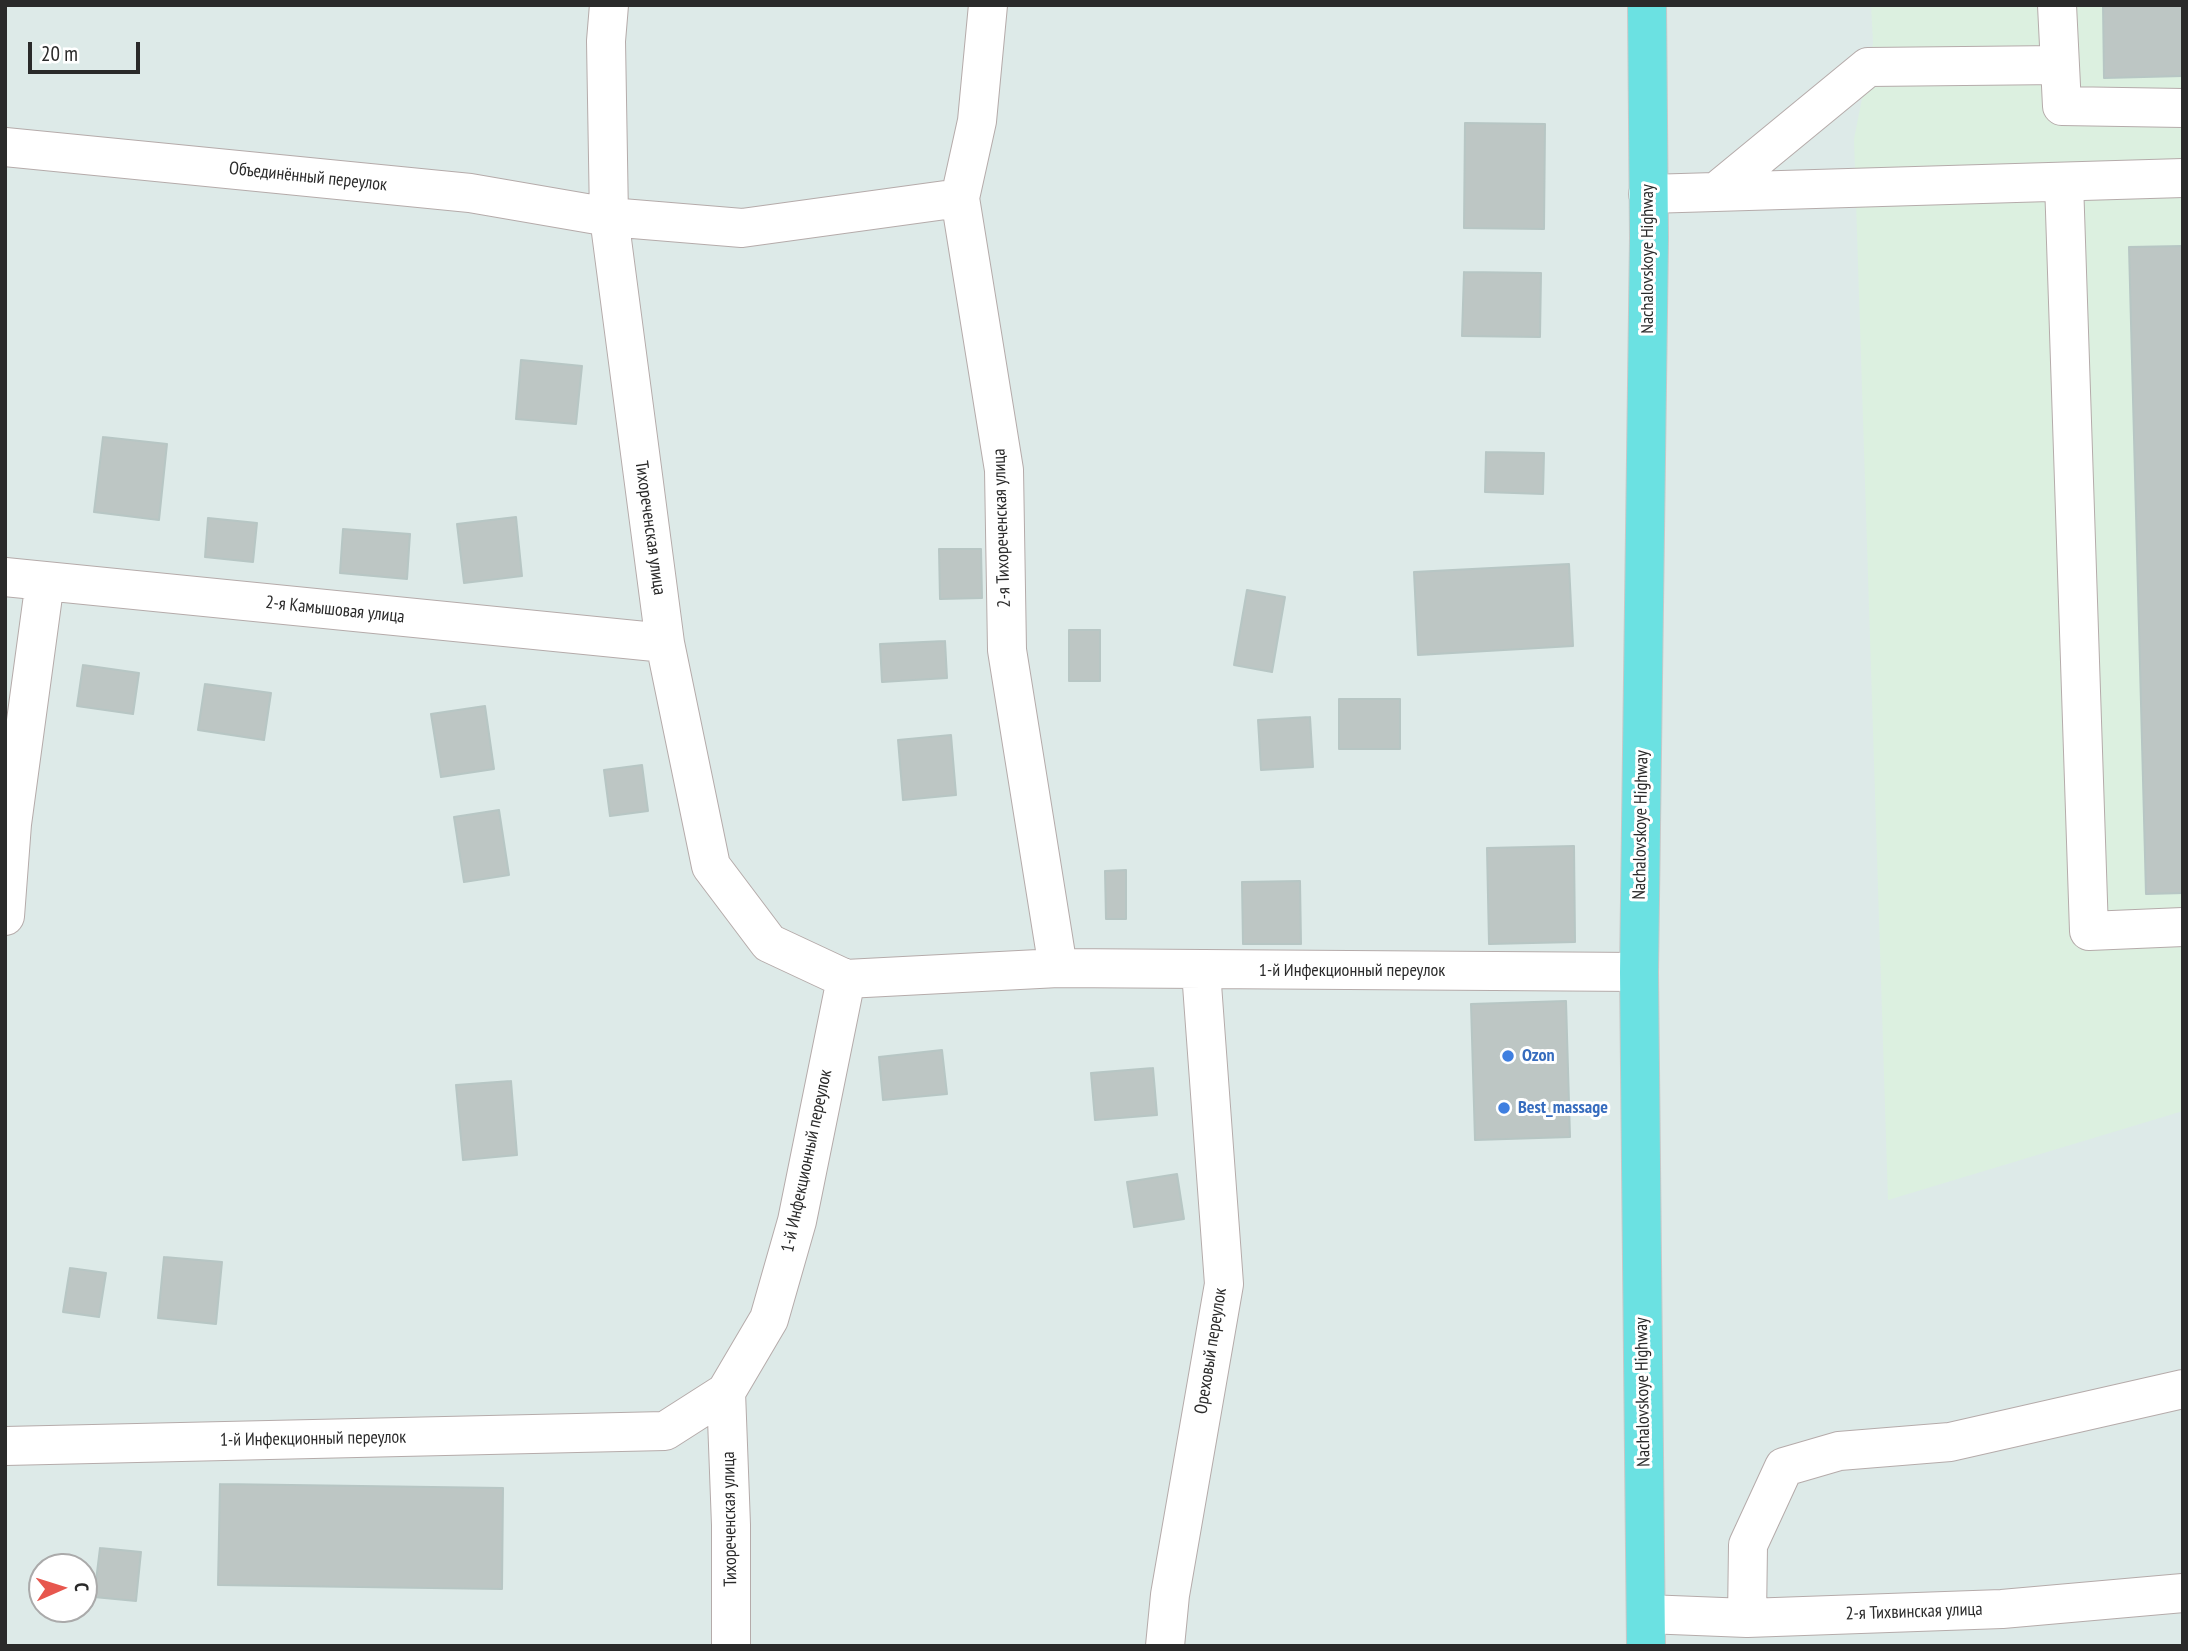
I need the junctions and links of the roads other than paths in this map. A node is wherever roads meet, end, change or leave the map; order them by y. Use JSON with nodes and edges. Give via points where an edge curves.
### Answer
{"nodes":[{"id":1,"x":609,"y":5,"type":"edge"},
{"id":2,"x":988,"y":5,"type":"edge"},
{"id":3,"x":1647,"y":5,"type":"edge"},
{"id":4,"x":2057,"y":5,"type":"edge"},
{"id":5,"x":2060,"y":65,"type":"junction"},
{"id":6,"x":2183,"y":108,"type":"edge"},
{"id":7,"x":5,"y":147,"type":"edge"},
{"id":8,"x":2183,"y":178,"type":"edge"},
{"id":9,"x":2064,"y":182,"type":"junction"},
{"id":10,"x":1716,"y":192,"type":"junction"},
{"id":11,"x":1648,"y":194,"type":"junction"},
{"id":12,"x":960,"y":198,"type":"junction"},
{"id":13,"x":609,"y":217,"type":"junction"},
{"id":14,"x":5,"y":577,"type":"edge"},
{"id":15,"x":45,"y":581,"type":"junction"},
{"id":16,"x":665,"y":643,"type":"junction"},
{"id":17,"x":5,"y":916,"type":"edge"},
{"id":18,"x":2183,"y":928,"type":"edge"},
{"id":19,"x":1058,"y":968,"type":"junction"},
{"id":20,"x":1201,"y":971,"type":"junction"},
{"id":21,"x":1639,"y":972,"type":"junction"},
{"id":22,"x":846,"y":979,"type":"junction"},
{"id":23,"x":2183,"y":1389,"type":"edge"},
{"id":24,"x":726,"y":1392,"type":"junction"},
{"id":25,"x":5,"y":1446,"type":"edge"},
{"id":26,"x":2183,"y":1593,"type":"edge"},
{"id":27,"x":1747,"y":1618,"type":"junction"},
{"id":28,"x":1646,"y":1630,"type":"edge"},
{"id":29,"x":731,"y":1646,"type":"edge"},
{"id":30,"x":1165,"y":1646,"type":"edge"}],
"edges":[{"from":1,"to":13,"type":"street","name":"Тихореченская улица"},
{"from":2,"to":12,"type":"street","name":"2-я Тихореченская улица","via":[[977,121]]},
{"from":3,"to":11,"type":"main road","name":"Nachalovskoye Highway"},
{"from":4,"to":5,"type":"street"},
{"from":5,"to":6,"type":"street","via":[[2062,106]]},
{"from":5,"to":10,"type":"street","via":[[1868,67]]},
{"from":7,"to":13,"type":"street","name":"Объединённый переулок","via":[[470,193]]},
{"from":8,"to":9,"type":"street"},
{"from":9,"to":10,"type":"street"},
{"from":9,"to":18,"type":"street","via":[[2089,931]]},
{"from":10,"to":11,"type":"street"},
{"from":11,"to":21,"type":"main road","name":"Nachalovskoye Highway"},
{"from":12,"to":13,"type":"street","name":"Объединённый переулок","via":[[742,228]]},
{"from":12,"to":19,"type":"street","name":"2-я Тихореченская улица","via":[[1004,470],[1007,650]]},
{"from":13,"to":16,"type":"street","name":"Тихореченская улица"},
{"from":14,"to":15,"type":"street","name":"2-я Камышовая улица"},
{"from":15,"to":16,"type":"street","name":"2-я Камышовая улица"},
{"from":15,"to":17,"type":"street","via":[[12,824]]},
{"from":16,"to":22,"type":"street","name":"Тихореченская улица","via":[[710,866],[769,943]]},
{"from":19,"to":20,"type":"street","name":"1-й Инфекционный переулок"},
{"from":19,"to":22,"type":"street","name":"1-й Инфекционный переулок"},
{"from":20,"to":21,"type":"street","name":"1-й Инфекционный переулок"},
{"from":20,"to":30,"type":"street","name":"Ореховый переулок","via":[[1224,1284]]},
{"from":21,"to":28,"type":"main road","name":"Nachalovskoye Highway"},
{"from":22,"to":24,"type":"street","name":"1-й Инфекционный переулок","via":[[797,1221],[769,1319]]},
{"from":23,"to":27,"type":"street","via":[[1950,1443],[1839,1451],[1784,1467],[1748,1545]]},
{"from":24,"to":25,"type":"street","name":"1-й Инфекционный переулок","via":[[665,1431]]},
{"from":24,"to":29,"type":"street","name":"Тихореченская улица"},
{"from":26,"to":27,"type":"street","name":"2-я Тихвинская улица","via":[[2002,1609]]},
{"from":27,"to":28,"type":"street","name":"2-я Тихвинская улица"}]}
